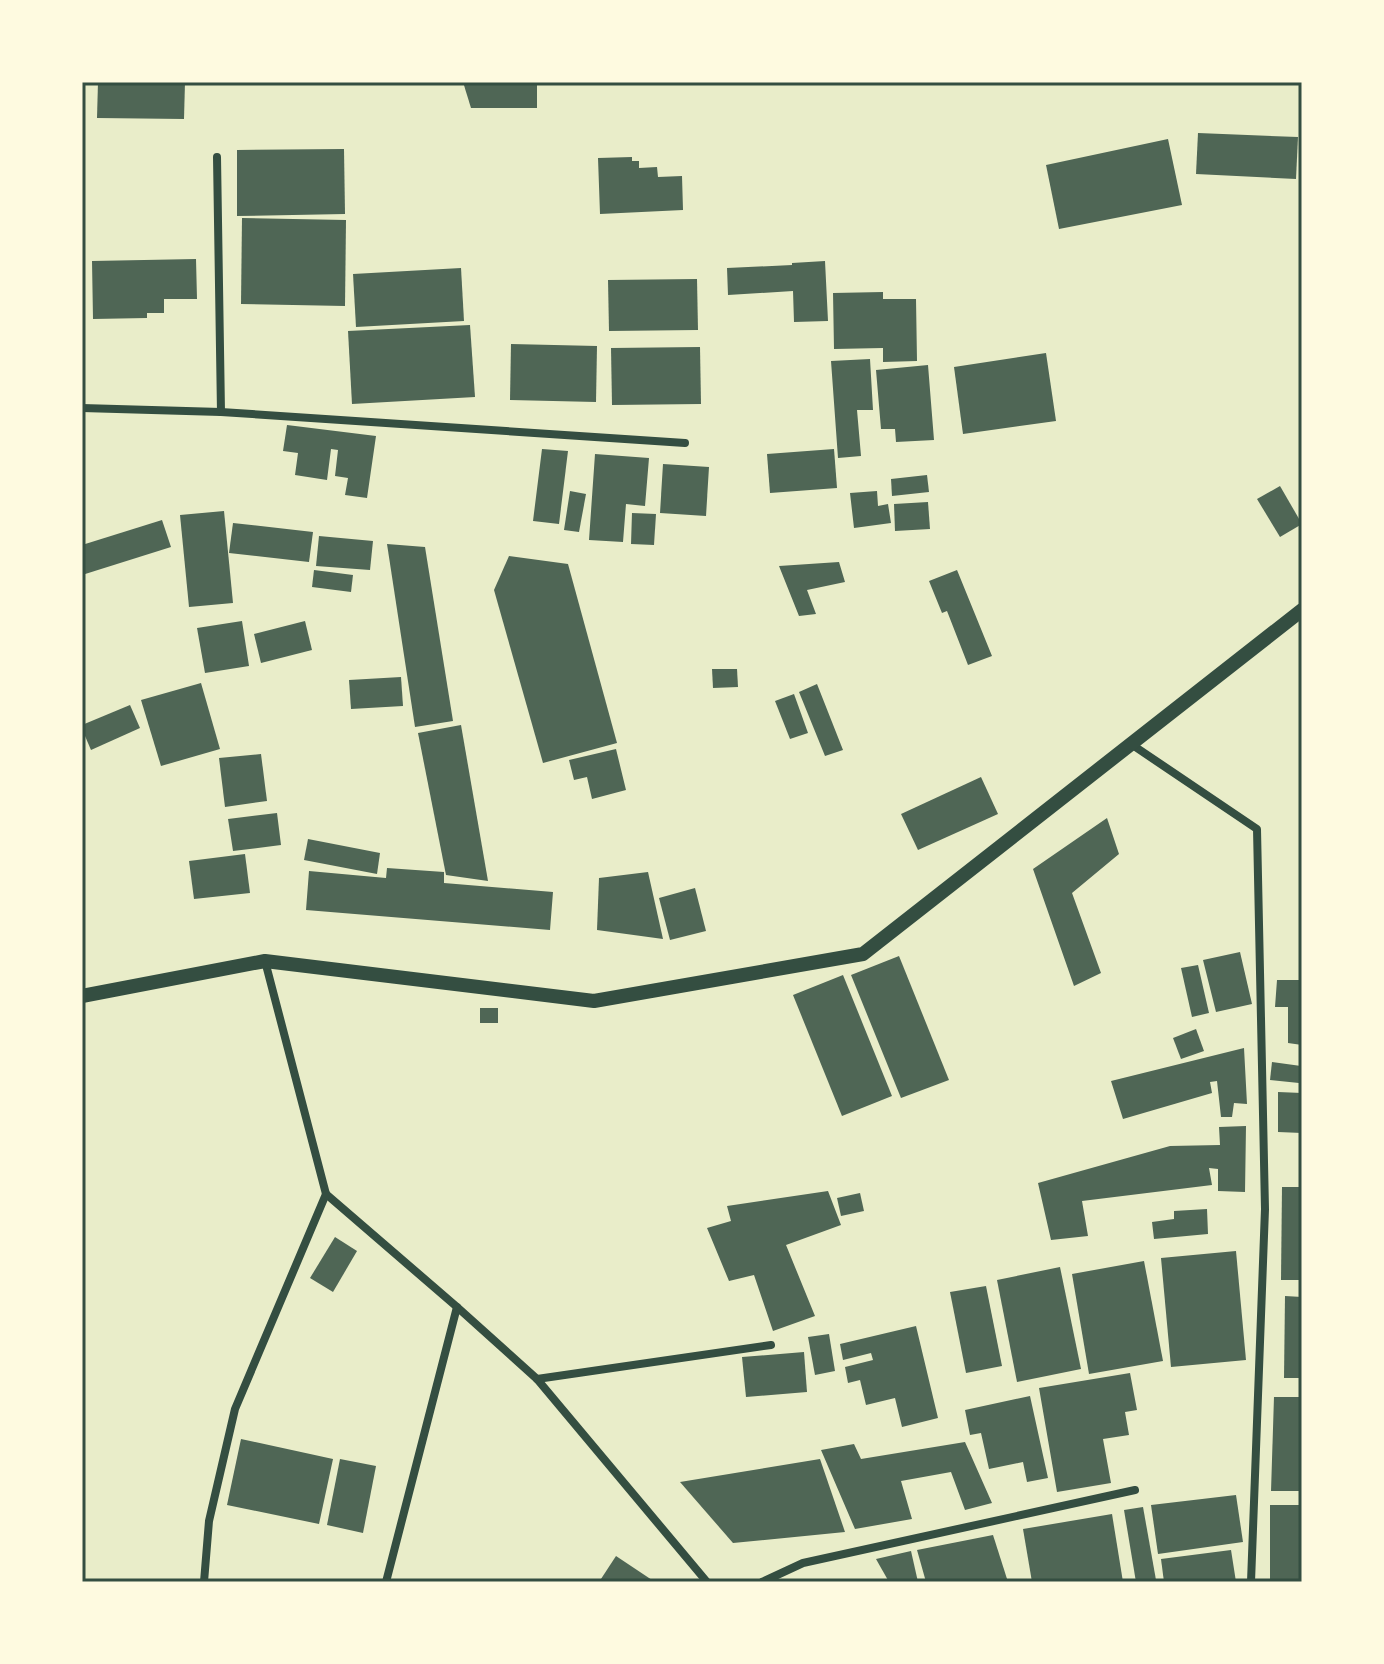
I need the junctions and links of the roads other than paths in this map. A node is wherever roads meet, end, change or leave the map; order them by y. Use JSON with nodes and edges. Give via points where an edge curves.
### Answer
{"nodes":[{"id":1,"x":217,"y":157,"type":"dead end"},
{"id":2,"x":82,"y":408,"type":"edge"},
{"id":3,"x":221,"y":412,"type":"junction"},
{"id":4,"x":685,"y":443,"type":"dead end"},
{"id":5,"x":1302,"y":610,"type":"edge"},
{"id":6,"x":1131,"y":744,"type":"junction"},
{"id":7,"x":265,"y":961,"type":"junction"},
{"id":8,"x":82,"y":996,"type":"edge"},
{"id":9,"x":326,"y":1194,"type":"junction"},
{"id":10,"x":457,"y":1307,"type":"junction"},
{"id":11,"x":771,"y":1345,"type":"dead end"},
{"id":12,"x":537,"y":1379,"type":"junction"},
{"id":13,"x":1135,"y":1490,"type":"dead end"},
{"id":14,"x":204,"y":1582,"type":"edge"},
{"id":15,"x":386,"y":1582,"type":"edge"},
{"id":16,"x":707,"y":1582,"type":"edge"},
{"id":17,"x":762,"y":1582,"type":"edge"},
{"id":18,"x":1251,"y":1582,"type":"edge"}],
"edges":[{"from":1,"to":3,"type":"street"},
{"from":2,"to":3,"type":"street"},
{"from":3,"to":4,"type":"street"},
{"from":5,"to":6,"type":"street"},
{"from":6,"to":7,"type":"street","via":[[863,954],[594,1001]]},
{"from":6,"to":18,"type":"street","via":[[1257,829],[1265,1209]]},
{"from":7,"to":8,"type":"street"},
{"from":7,"to":9,"type":"street"},
{"from":9,"to":10,"type":"street"},
{"from":9,"to":14,"type":"street","via":[[235,1409],[209,1521]]},
{"from":10,"to":12,"type":"street"},
{"from":10,"to":15,"type":"street"},
{"from":11,"to":12,"type":"street"},
{"from":12,"to":16,"type":"street"},
{"from":13,"to":17,"type":"street","via":[[803,1563]]}]}
